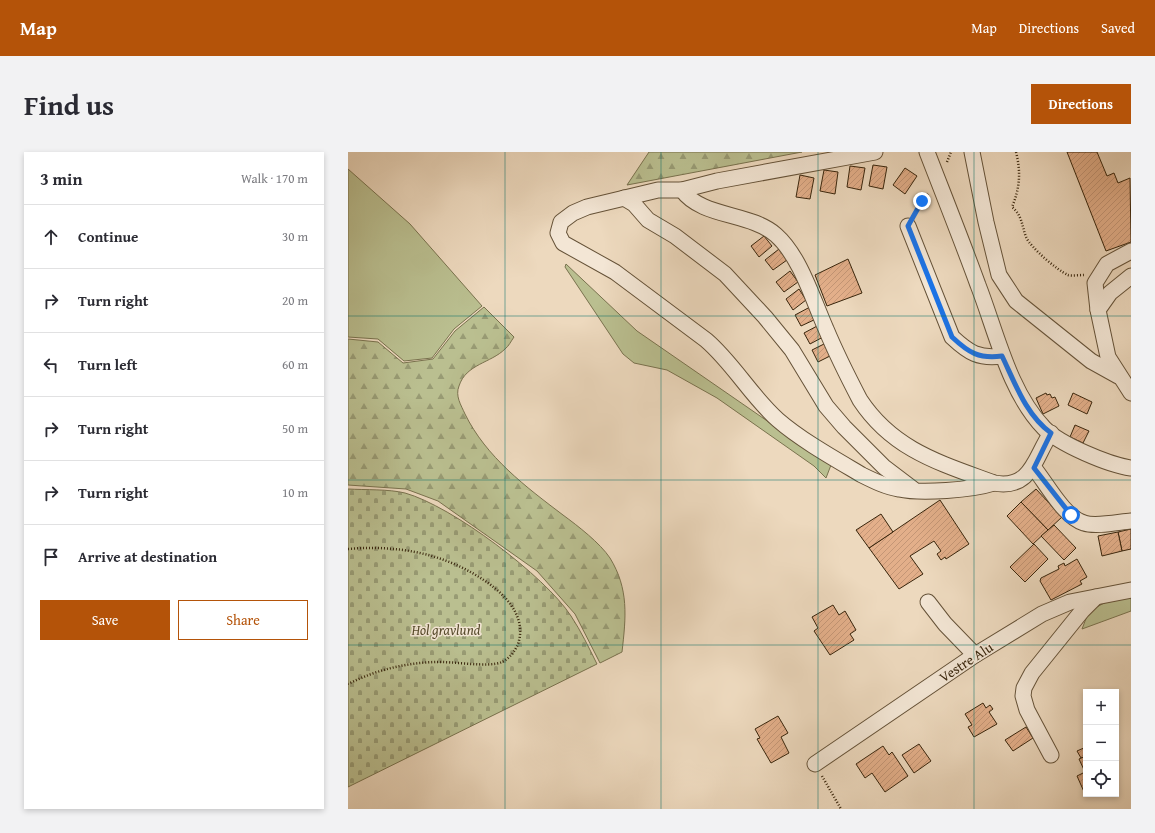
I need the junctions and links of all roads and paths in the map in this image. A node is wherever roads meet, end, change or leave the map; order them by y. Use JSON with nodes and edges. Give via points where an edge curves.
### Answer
{"nodes":[{"id":1,"x":875,"y":152,"type":"edge"},
{"id":2,"x":927,"y":152,"type":"edge"},
{"id":3,"x":972,"y":152,"type":"edge"},
{"id":4,"x":1016,"y":152,"type":"edge"},
{"id":5,"x":939,"y":183,"type":"junction"},
{"id":6,"x":682,"y":190,"type":"junction"},
{"id":7,"x":624,"y":198,"type":"junction"},
{"id":8,"x":908,"y":226,"type":"joint"},
{"id":9,"x":1131,"y":251,"type":"edge"},
{"id":10,"x":1131,"y":276,"type":"edge"},
{"id":11,"x":1097,"y":279,"type":"junction"},
{"id":12,"x":1098,"y":310,"type":"junction"},
{"id":13,"x":1002,"y":356,"type":"junction"},
{"id":14,"x":1118,"y":376,"type":"junction"},
{"id":15,"x":1131,"y":393,"type":"edge"},
{"id":16,"x":1051,"y":433,"type":"junction"},
{"id":17,"x":1034,"y":468,"type":"junction"},
{"id":18,"x":1131,"y":468,"type":"edge"},
{"id":19,"x":994,"y":483,"type":"junction"},
{"id":20,"x":915,"y":490,"type":"junction"},
{"id":21,"x":1131,"y":521,"type":"edge"},
{"id":22,"x":348,"y":549,"type":"edge"},
{"id":23,"x":1131,"y":590,"type":"edge"},
{"id":24,"x":1096,"y":597,"type":"junction"},
{"id":25,"x":928,"y":602,"type":"dead end"},
{"id":26,"x":975,"y":655,"type":"junction"},
{"id":27,"x":348,"y":684,"type":"edge"},
{"id":28,"x":1051,"y":755,"type":"dead end"},
{"id":29,"x":815,"y":764,"type":"joint"},
{"id":30,"x":841,"y":809,"type":"edge"}],
"edges":[{"from":1,"to":6,"type":"street","via":[[717,181]]},
{"from":2,"to":5,"type":"street"},
{"from":3,"to":14,"type":"street","via":[[999,275],[1016,301],[1091,362]]},
{"from":4,"to":11,"type":"path","via":[[1020,173],[1019,188],[1012,207],[1022,220],[1026,237],[1046,259],[1069,275],[1088,275]]},
{"from":5,"to":8,"type":"path","via":[[922,201]]},
{"from":5,"to":13,"type":"street"},
{"from":6,"to":7,"type":"street","via":[[658,190]]},
{"from":6,"to":19,"type":"street","via":[[694,202],[754,222],[768,229],[781,241],[797,266],[860,400],[870,416],[891,436],[916,452]]},
{"from":7,"to":20,"type":"street","via":[[634,204],[648,220],[676,236],[725,274],[792,350],[826,406],[844,427],[884,467]]},
{"from":7,"to":20,"type":"street","via":[[587,207],[567,217],[558,228],[563,243],[615,272],[706,340],[718,350],[768,410],[787,427],[875,482],[900,490]]},
{"from":8,"to":13,"type":"street","via":[[952,337],[966,350],[987,358]]},
{"from":9,"to":11,"type":"street","via":[[1107,264]]},
{"from":10,"to":12,"type":"street","via":[[1110,293]]},
{"from":11,"to":12,"type":"street","via":[[1095,283]]},
{"from":12,"to":14,"type":"street","via":[[1108,357]]},
{"from":13,"to":16,"type":"street","via":[[1028,408]]},
{"from":14,"to":15,"type":"street"},
{"from":16,"to":17,"type":"street"},
{"from":16,"to":18,"type":"street","via":[[1079,450]]},
{"from":17,"to":19,"type":"street","via":[[1016,481]]},
{"from":17,"to":21,"type":"street","via":[[1060,504],[1084,523]]},
{"from":19,"to":20,"type":"street","via":[[963,488]]},
{"from":22,"to":27,"type":"path","via":[[386,548],[410,551],[462,566],[487,582],[510,603],[517,615],[521,636],[517,647],[501,662],[436,662],[396,666]]},
{"from":23,"to":24,"type":"street","name":"Vestre Alu"},
{"from":24,"to":26,"type":"street","name":"Vestre Alu","via":[[1070,602],[1042,614]]},
{"from":24,"to":28,"type":"street","via":[[1032,673],[1024,688],[1023,696],[1027,710]]},
{"from":25,"to":26,"type":"street"},
{"from":26,"to":29,"type":"street","name":"Vestre Alu"},
{"from":29,"to":30,"type":"path"}]}
